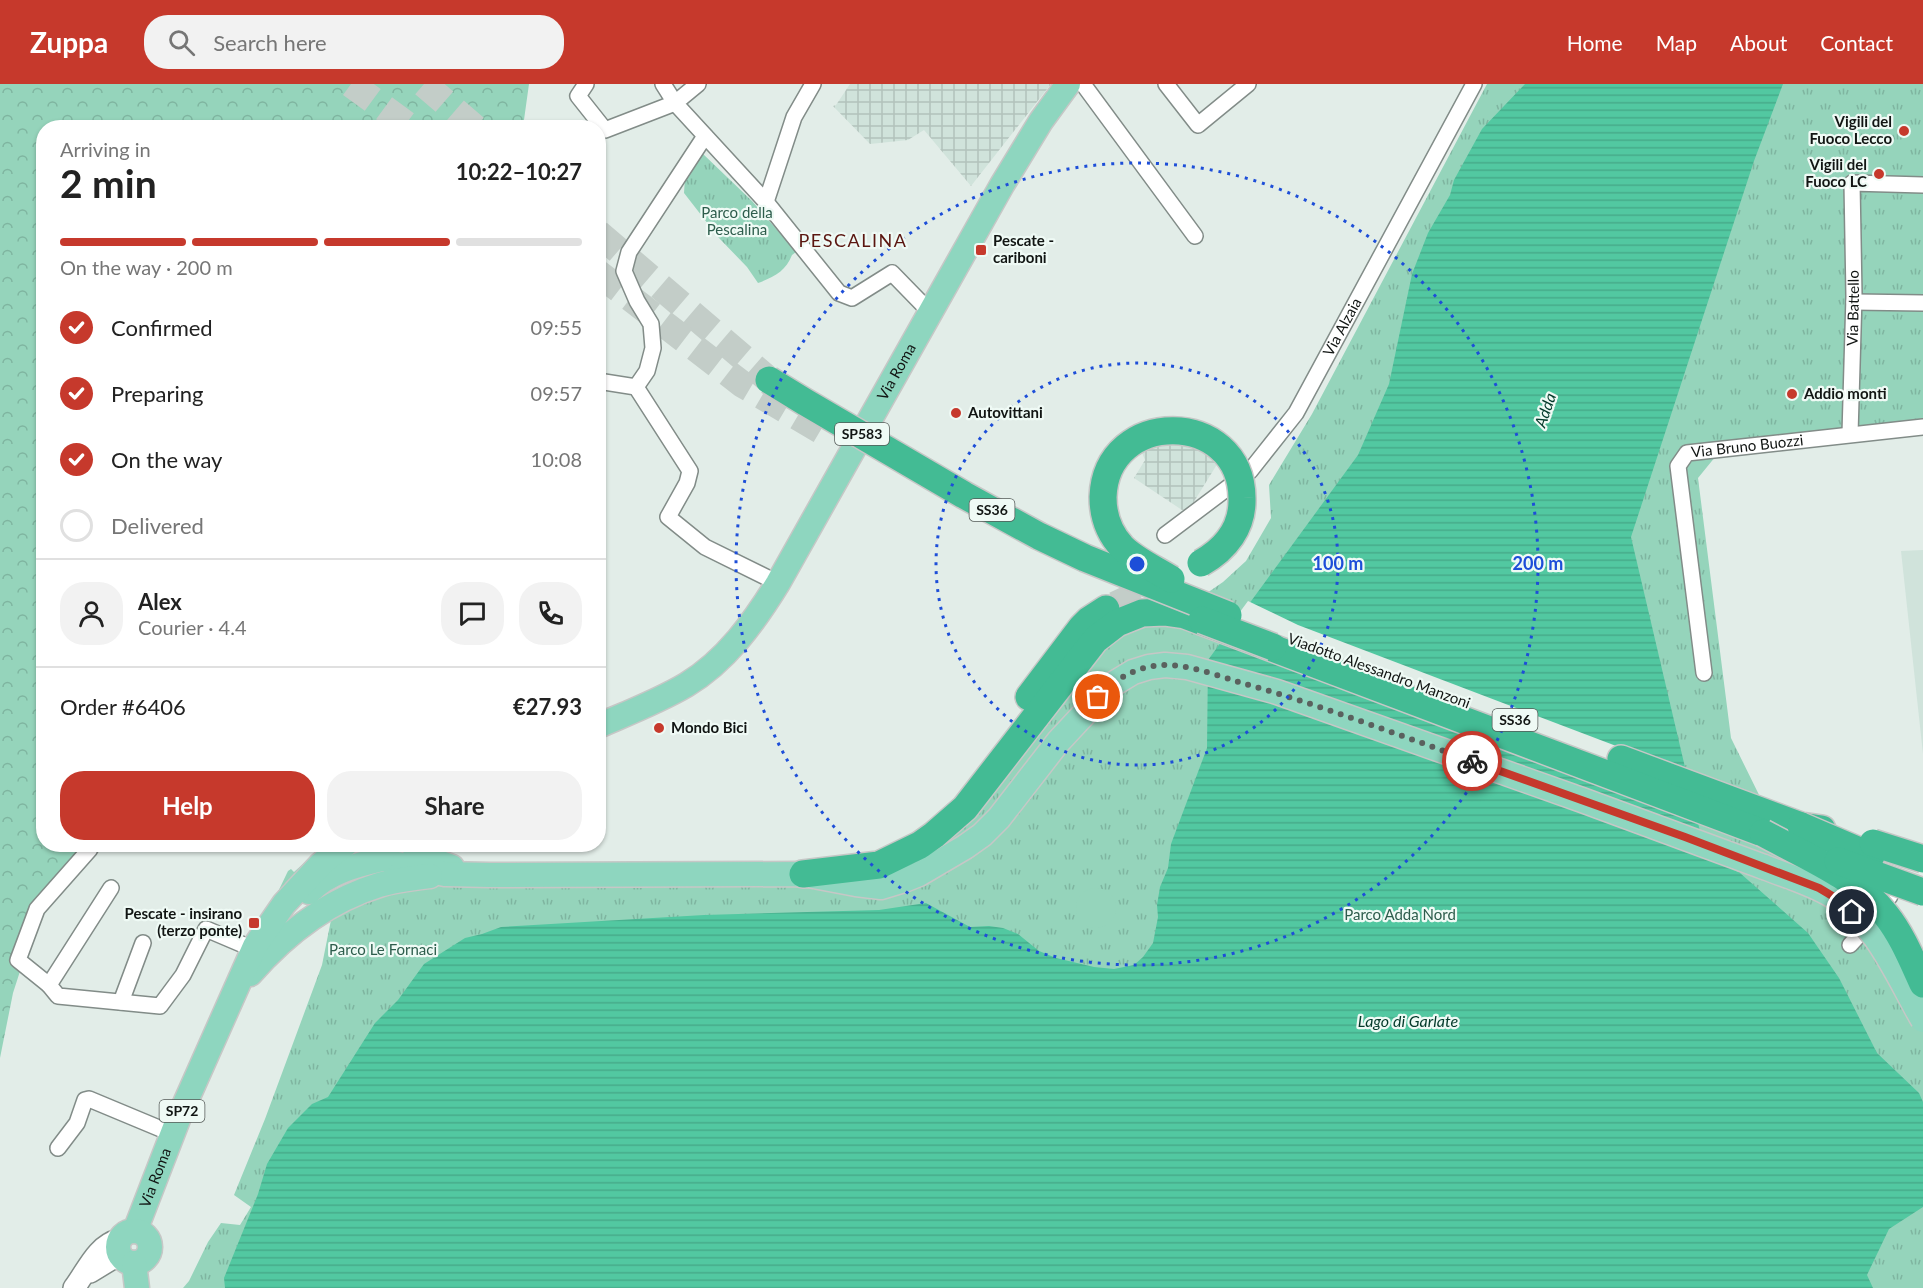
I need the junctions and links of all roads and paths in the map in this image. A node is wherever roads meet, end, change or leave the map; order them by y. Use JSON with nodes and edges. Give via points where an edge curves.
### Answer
{"nodes":[{"id":1,"x":586,"y":84,"type":"edge"},
{"id":2,"x":663,"y":84,"type":"edge"},
{"id":3,"x":698,"y":84,"type":"edge"},
{"id":4,"x":813,"y":84,"type":"edge"},
{"id":5,"x":1068,"y":84,"type":"edge"},
{"id":6,"x":1083,"y":84,"type":"edge"},
{"id":7,"x":1166,"y":84,"type":"edge"},
{"id":8,"x":1248,"y":84,"type":"edge"},
{"id":9,"x":1474,"y":84,"type":"edge"},
{"id":10,"x":675,"y":103,"type":"junction"},
{"id":11,"x":597,"y":120,"type":"edge"},
{"id":12,"x":606,"y":130,"type":"edge"},
{"id":13,"x":705,"y":136,"type":"junction"},
{"id":14,"x":1923,"y":185,"type":"edge"},
{"id":15,"x":766,"y":202,"type":"junction"},
{"id":16,"x":1195,"y":236,"type":"dead end"},
{"id":17,"x":1854,"y":303,"type":"junction"},
{"id":18,"x":1923,"y":303,"type":"edge"},
{"id":19,"x":931,"y":313,"type":"junction"},
{"id":20,"x":770,"y":380,"type":"tunnel mouth"},
{"id":21,"x":606,"y":382,"type":"edge"},
{"id":22,"x":636,"y":387,"type":"junction"},
{"id":23,"x":1923,"y":427,"type":"edge"},
{"id":24,"x":825,"y":433,"type":"tunnel mouth"},
{"id":25,"x":1850,"y":434,"type":"junction"},
{"id":26,"x":1165,"y":536,"type":"dead end"},
{"id":27,"x":1192,"y":568,"type":"tunnel mouth"},
{"id":28,"x":778,"y":583,"type":"junction"},
{"id":29,"x":1115,"y":605,"type":"tunnel mouth"},
{"id":30,"x":1228,"y":615,"type":"junction"},
{"id":31,"x":1274,"y":647,"type":"junction"},
{"id":32,"x":1704,"y":673,"type":"dead end"},
{"id":33,"x":606,"y":722,"type":"edge"},
{"id":34,"x":1763,"y":833,"type":"junction"},
{"id":35,"x":87,"y":852,"type":"edge"},
{"id":36,"x":336,"y":852,"type":"edge"},
{"id":37,"x":410,"y":852,"type":"edge"},
{"id":38,"x":424,"y":852,"type":"edge"},
{"id":39,"x":383,"y":856,"type":"edge"},
{"id":40,"x":1923,"y":857,"type":"edge"},
{"id":41,"x":806,"y":867,"type":"junction"},
{"id":42,"x":446,"y":874,"type":"junction"},
{"id":43,"x":111,"y":888,"type":"dead end"},
{"id":44,"x":1923,"y":892,"type":"edge"},
{"id":45,"x":1890,"y":896,"type":"dead end"},
{"id":46,"x":143,"y":943,"type":"dead end"},
{"id":47,"x":1850,"y":945,"type":"dead end"},
{"id":48,"x":253,"y":949,"type":"junction"},
{"id":49,"x":1923,"y":984,"type":"edge"},
{"id":50,"x":49,"y":985,"type":"junction"},
{"id":51,"x":234,"y":992,"type":"junction"},
{"id":52,"x":121,"y":1002,"type":"junction"},
{"id":53,"x":1923,"y":1020,"type":"edge"},
{"id":54,"x":173,"y":1134,"type":"junction"},
{"id":55,"x":58,"y":1148,"type":"dead end"},
{"id":56,"x":128,"y":1248,"type":"junction"},
{"id":57,"x":78,"y":1283,"type":"edge"},
{"id":58,"x":137,"y":1288,"type":"edge"}],
"edges":[{"from":1,"to":11,"type":"street","via":[[578,96]]},
{"from":2,"to":10,"type":"street"},
{"from":3,"to":10,"type":"street"},
{"from":4,"to":15,"type":"street","via":[[794,117]]},
{"from":5,"to":19,"type":"main road","name":"Via Roma","number":"SP583","via":[[1002,185]]},
{"from":6,"to":16,"type":"street"},
{"from":7,"to":8,"type":"street","via":[[1198,125]]},
{"from":9,"to":26,"type":"street","name":"Via Alzaia","via":[[1296,413],[1250,471]]},
{"from":10,"to":12,"type":"street"},
{"from":10,"to":13,"type":"street"},
{"from":13,"to":15,"type":"street"},
{"from":13,"to":22,"type":"street","via":[[629,252],[624,271],[651,324],[652,348],[647,371]]},
{"from":14,"to":17,"type":"street","name":"Via Battello","via":[[1852,183]]},
{"from":15,"to":19,"type":"street","via":[[839,293],[852,298],[892,273]]},
{"from":17,"to":18,"type":"street"},
{"from":17,"to":25,"type":"street","name":"Via Battello"},
{"from":19,"to":28,"type":"main road","name":"Via Roma","number":"SP583"},
{"from":20,"to":30,"type":"highway","number":"SS36","bridge":true,"via":[[1039,536]]},
{"from":21,"to":22,"type":"street"},
{"from":22,"to":28,"type":"street","via":[[690,471],[668,517],[705,548]]},
{"from":23,"to":25,"type":"street","name":"Via Bruno Buozzi"},
{"from":24,"to":31,"type":"highway","number":"SS36","bridge":true,"via":[[1061,563]]},
{"from":25,"to":32,"type":"street","name":"Via Bruno Buozzi","via":[[1687,453],[1678,466]]},
{"from":27,"to":30,"type":"highway","bridge":true,"via":[[1223,547],[1238,525],[1242,500],[1238,474],[1224,452],[1203,436],[1178,430],[1147,434],[1125,448],[1108,473],[1103,503],[1110,528],[1128,552]]},
{"from":28,"to":33,"type":"main road","name":"Via Roma","number":"SP583","via":[[738,640],[705,672],[664,697]]},
{"from":29,"to":41,"type":"highway","via":[[1082,627],[965,784],[930,821],[869,852]]},
{"from":30,"to":40,"type":"highway","name":"Viadotto Alessandro Manzoni","number":"SS36","bridge":true,"via":[[1801,826],[1860,852]]},
{"from":31,"to":34,"type":"highway","name":"Viadotto Alessandro Manzoni","number":"SS36"},
{"from":31,"to":41,"type":"highway","bridge":true,"via":[[1185,615],[1158,611],[1121,620],[1103,632],[965,808],[934,835],[879,865]]},
{"from":34,"to":44,"type":"highway","number":"SS36","bridge":true},
{"from":34,"to":49,"type":"highway","bridge":true,"via":[[1844,877],[1875,901],[1896,928]]},
{"from":35,"to":50,"type":"street","via":[[37,909],[18,960]]},
{"from":36,"to":48,"type":"main road","via":[[284,904]]},
{"from":37,"to":39,"type":"main road","via":[[406,859]]},
{"from":38,"to":41,"type":"main road","via":[[452,867],[739,859]]},
{"from":39,"to":42,"type":"main road"},
{"from":39,"to":51,"type":"main road","via":[[337,873],[313,888],[261,948]]},
{"from":41,"to":42,"type":"main road"},
{"from":41,"to":53,"type":"main road","bridge":true,"via":[[856,884],[881,887],[919,874],[982,835],[1058,741],[1114,682],[1138,670],[1165,665],[1192,668],[1277,692],[1819,888],[1861,920],[1890,960]]},
{"from":42,"to":51,"type":"main road","via":[[381,884],[342,898],[300,925]]},
{"from":43,"to":50,"type":"street"},
{"from":45,"to":47,"type":"street"},
{"from":46,"to":52,"type":"street"},
{"from":48,"to":51,"type":"main road"},
{"from":48,"to":52,"type":"street","via":[[206,929],[183,975],[160,1006]]},
{"from":50,"to":52,"type":"street","via":[[58,996]]},
{"from":51,"to":54,"type":"main road","name":"Via Roma","number":"SP72"},
{"from":54,"to":55,"type":"street","via":[[89,1099]]},
{"from":54,"to":56,"type":"main road","name":"Via Roma","number":"SP72"},
{"from":56,"to":57,"type":"main road"},
{"from":56,"to":58,"type":"main road","name":"Via Roma","number":"SP72"}]}
